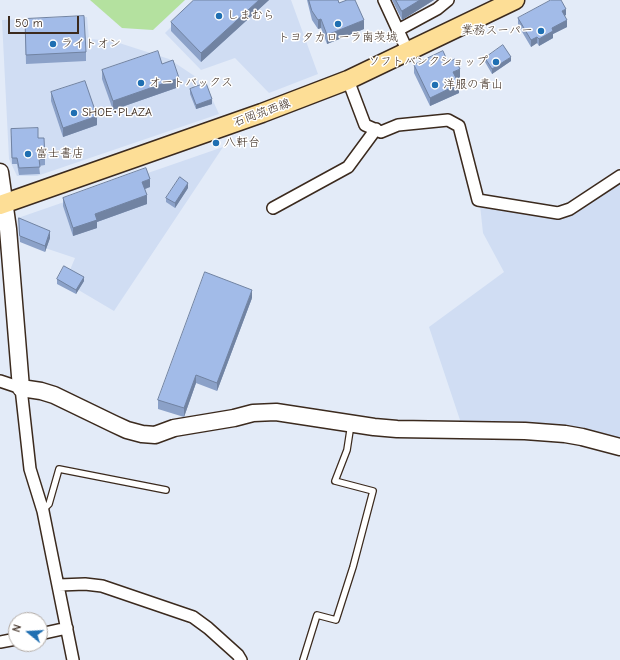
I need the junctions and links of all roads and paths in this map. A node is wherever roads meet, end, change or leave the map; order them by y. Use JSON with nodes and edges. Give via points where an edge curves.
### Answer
{"nodes":[{"id":1,"x":384,"y":0,"type":"edge"},
{"id":2,"x":448,"y":0,"type":"edge"},
{"id":3,"x":515,"y":0,"type":"edge"},
{"id":4,"x":398,"y":30,"type":"junction"},
{"id":5,"x":408,"y":52,"type":"junction"},
{"id":6,"x":348,"y":80,"type":"junction"},
{"id":7,"x":376,"y":130,"type":"junction"},
{"id":8,"x":0,"y":172,"type":"edge"},
{"id":9,"x":620,"y":176,"type":"edge"},
{"id":10,"x":2,"y":204,"type":"edge"},
{"id":11,"x":273,"y":208,"type":"dead end"},
{"id":12,"x":0,"y":381,"type":"edge"},
{"id":13,"x":21,"y":388,"type":"junction"},
{"id":14,"x":352,"y":423,"type":"junction"},
{"id":15,"x":620,"y":447,"type":"edge"},
{"id":16,"x":166,"y":490,"type":"dead end"},
{"id":17,"x":43,"y":511,"type":"junction"},
{"id":18,"x":59,"y":585,"type":"junction"},
{"id":19,"x":67,"y":628,"type":"junction"},
{"id":20,"x":48,"y":632,"type":"edge"},
{"id":21,"x":73,"y":660,"type":"edge"},
{"id":22,"x":241,"y":660,"type":"edge"},
{"id":23,"x":303,"y":660,"type":"edge"}],
"edges":[{"from":1,"to":4,"type":"street"},
{"from":2,"to":4,"type":"street","via":[[437,9]]},
{"from":3,"to":5,"type":"main road","name":"石岡筑西線"},
{"from":4,"to":5,"type":"street"},
{"from":5,"to":6,"type":"main road","name":"石岡筑西線"},
{"from":6,"to":7,"type":"street","via":[[365,125]]},
{"from":6,"to":10,"type":"main road","name":"石岡筑西線","via":[[262,113]]},
{"from":7,"to":9,"type":"street","via":[[381,132],[398,125],[448,120],[459,126],[478,200],[558,213],[570,209]]},
{"from":7,"to":11,"type":"street","via":[[348,168]]},
{"from":8,"to":10,"type":"street"},
{"from":10,"to":13,"type":"street","via":[[17,322]]},
{"from":12,"to":13,"type":"street"},
{"from":13,"to":14,"type":"street","via":[[54,395],[127,430],[142,434],[155,435],[174,428],[266,412]]},
{"from":13,"to":17,"type":"street","via":[[30,469]]},
{"from":14,"to":15,"type":"street","via":[[397,429],[510,430],[565,434]]},
{"from":14,"to":23,"type":"lane","via":[[347,450],[336,481],[373,491],[336,620],[317,615]]},
{"from":16,"to":17,"type":"lane","via":[[59,470],[49,504]]},
{"from":17,"to":18,"type":"street"},
{"from":18,"to":19,"type":"street"},
{"from":18,"to":22,"type":"street","via":[[102,586],[193,617]]},
{"from":19,"to":20,"type":"street"},
{"from":19,"to":21,"type":"street"}]}
